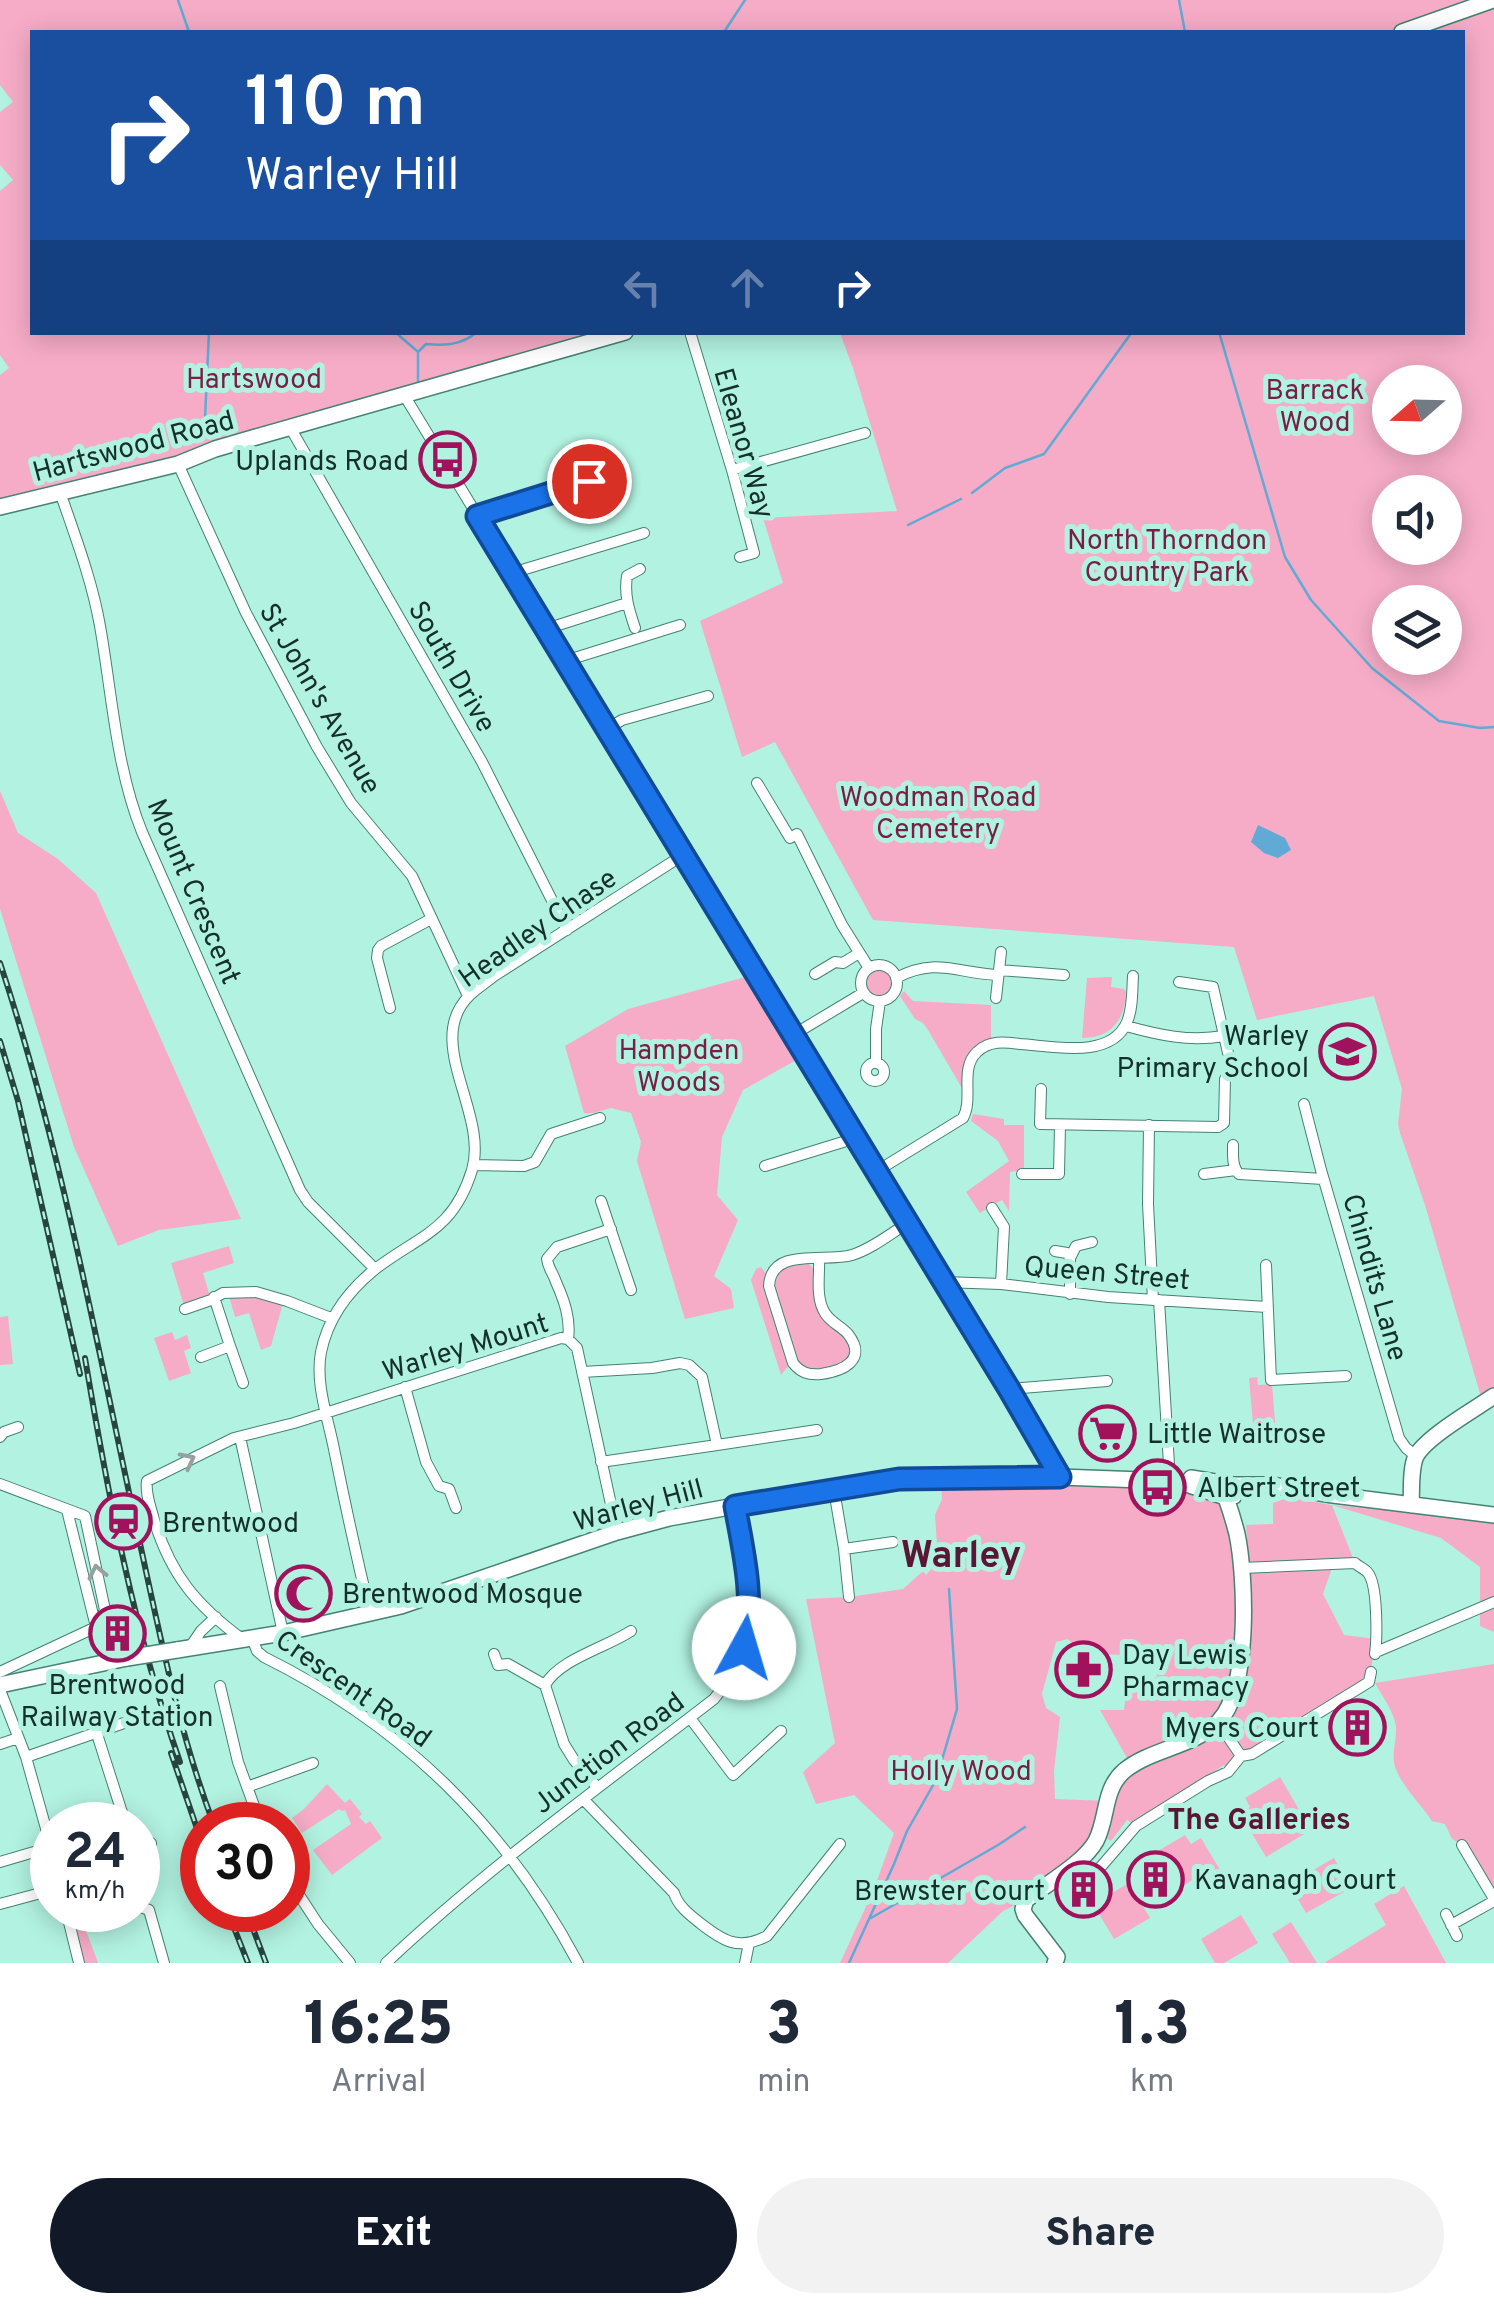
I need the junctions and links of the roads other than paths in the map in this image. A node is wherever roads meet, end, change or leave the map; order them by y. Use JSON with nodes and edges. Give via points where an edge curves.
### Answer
{"nodes":[{"id":1,"x":1493,"y":0,"type":"edge"},
{"id":2,"x":1408,"y":30,"type":"edge"},
{"id":3,"x":615,"y":335,"type":"edge"},
{"id":4,"x":691,"y":335,"type":"edge"},
{"id":5,"x":404,"y":396,"type":"junction"},
{"id":6,"x":291,"y":429,"type":"junction"},
{"id":7,"x":865,"y":433,"type":"dead end"},
{"id":8,"x":178,"y":464,"type":"junction"},
{"id":9,"x":732,"y":470,"type":"junction"},
{"id":10,"x":574,"y":486,"type":"junction"},
{"id":11,"x":60,"y":492,"type":"junction"},
{"id":12,"x":604,"y":502,"type":"dead end"},
{"id":13,"x":0,"y":507,"type":"edge"},
{"id":14,"x":581,"y":510,"type":"dead end"},
{"id":15,"x":477,"y":516,"type":"junction"},
{"id":16,"x":644,"y":533,"type":"dead end"},
{"id":17,"x":740,"y":558,"type":"dead end"},
{"id":18,"x":640,"y":570,"type":"dead end"},
{"id":19,"x":512,"y":573,"type":"junction"},
{"id":20,"x":627,"y":604,"type":"junction"},
{"id":21,"x":680,"y":625,"type":"dead end"},
{"id":22,"x":634,"y":628,"type":"dead end"},
{"id":23,"x":546,"y":630,"type":"junction"},
{"id":24,"x":565,"y":661,"type":"junction"},
{"id":25,"x":708,"y":696,"type":"dead end"},
{"id":26,"x":606,"y":729,"type":"junction"},
{"id":27,"x":757,"y":783,"type":"dead end"},
{"id":28,"x":808,"y":827,"type":"dead end"},
{"id":29,"x":790,"y":838,"type":"junction"},
{"id":30,"x":684,"y":854,"type":"junction"},
{"id":31,"x":431,"y":918,"type":"junction"},
{"id":32,"x":567,"y":930,"type":"junction"},
{"id":33,"x":1001,"y":952,"type":"dead end"},
{"id":34,"x":860,"y":953,"type":"junction"},
{"id":35,"x":868,"y":968,"type":"junction"},
{"id":36,"x":998,"y":973,"type":"junction"},
{"id":37,"x":815,"y":974,"type":"dead end"},
{"id":38,"x":1064,"y":975,"type":"dead end"},
{"id":39,"x":1133,"y":976,"type":"dead end"},
{"id":40,"x":896,"y":978,"type":"junction"},
{"id":41,"x":1179,"y":982,"type":"dead end"},
{"id":42,"x":864,"y":993,"type":"junction"},
{"id":43,"x":468,"y":996,"type":"junction"},
{"id":44,"x":996,"y":998,"type":"dead end"},
{"id":45,"x":880,"y":1001,"type":"junction"},
{"id":46,"x":391,"y":1002,"type":"dead end"},
{"id":47,"x":1126,"y":1026,"type":"junction"},
{"id":48,"x":793,"y":1035,"type":"junction"},
{"id":49,"x":1224,"y":1036,"type":"junction"},
{"id":50,"x":1228,"y":1053,"type":"dead end"},
{"id":51,"x":876,"y":1063,"type":"dead end"},
{"id":52,"x":1225,"y":1080,"type":"dead end"},
{"id":53,"x":1041,"y":1089,"type":"dead end"},
{"id":54,"x":1304,"y":1104,"type":"dead end"},
{"id":55,"x":600,"y":1118,"type":"dead end"},
{"id":56,"x":545,"y":1123,"type":"dead end"},
{"id":57,"x":1060,"y":1125,"type":"junction"},
{"id":58,"x":1149,"y":1125,"type":"junction"},
{"id":59,"x":551,"y":1134,"type":"junction"},
{"id":60,"x":856,"y":1138,"type":"junction"},
{"id":61,"x":1233,"y":1145,"type":"dead end"},
{"id":62,"x":474,"y":1165,"type":"junction"},
{"id":63,"x":766,"y":1166,"type":"dead end"},
{"id":64,"x":1236,"y":1170,"type":"junction"},
{"id":65,"x":877,"y":1171,"type":"junction"},
{"id":66,"x":1022,"y":1174,"type":"dead end"},
{"id":67,"x":1204,"y":1174,"type":"dead end"},
{"id":68,"x":1323,"y":1178,"type":"junction"},
{"id":69,"x":601,"y":1201,"type":"dead end"},
{"id":70,"x":992,"y":1208,"type":"dead end"},
{"id":71,"x":908,"y":1222,"type":"junction"},
{"id":72,"x":611,"y":1230,"type":"junction"},
{"id":73,"x":1092,"y":1242,"type":"dead end"},
{"id":74,"x":1055,"y":1251,"type":"dead end"},
{"id":75,"x":819,"y":1258,"type":"junction"},
{"id":76,"x":1070,"y":1258,"type":"junction"},
{"id":77,"x":1266,"y":1265,"type":"dead end"},
{"id":78,"x":375,"y":1270,"type":"junction"},
{"id":79,"x":943,"y":1282,"type":"junction"},
{"id":80,"x":1001,"y":1284,"type":"junction"},
{"id":81,"x":631,"y":1290,"type":"dead end"},
{"id":82,"x":1070,"y":1294,"type":"junction"},
{"id":83,"x":214,"y":1297,"type":"junction"},
{"id":84,"x":1156,"y":1300,"type":"junction"},
{"id":85,"x":1268,"y":1307,"type":"junction"},
{"id":86,"x":185,"y":1309,"type":"dead end"},
{"id":87,"x":332,"y":1318,"type":"junction"},
{"id":88,"x":568,"y":1339,"type":"junction"},
{"id":89,"x":230,"y":1346,"type":"junction"},
{"id":90,"x":201,"y":1357,"type":"dead end"},
{"id":91,"x":582,"y":1372,"type":"junction"},
{"id":92,"x":1346,"y":1376,"type":"dead end"},
{"id":93,"x":1107,"y":1381,"type":"dead end"},
{"id":94,"x":243,"y":1383,"type":"dead end"},
{"id":95,"x":404,"y":1387,"type":"junction"},
{"id":96,"x":1009,"y":1389,"type":"junction"},
{"id":97,"x":1494,"y":1396,"type":"edge"},
{"id":98,"x":326,"y":1413,"type":"junction"},
{"id":99,"x":18,"y":1427,"type":"dead end"},
{"id":100,"x":818,"y":1430,"type":"dead end"},
{"id":101,"x":240,"y":1436,"type":"junction"},
{"id":102,"x":0,"y":1437,"type":"edge"},
{"id":103,"x":717,"y":1446,"type":"junction"},
{"id":104,"x":1416,"y":1456,"type":"junction"},
{"id":105,"x":601,"y":1462,"type":"junction"},
{"id":106,"x":1060,"y":1477,"type":"junction"},
{"id":107,"x":1170,"y":1482,"type":"junction"},
{"id":108,"x":0,"y":1484,"type":"edge"},
{"id":109,"x":1278,"y":1487,"type":"junction"},
{"id":110,"x":834,"y":1490,"type":"junction"},
{"id":111,"x":1232,"y":1495,"type":"junction"},
{"id":112,"x":1412,"y":1505,"type":"junction"},
{"id":113,"x":735,"y":1506,"type":"junction"},
{"id":114,"x":456,"y":1508,"type":"dead end"},
{"id":115,"x":67,"y":1510,"type":"junction"},
{"id":116,"x":1494,"y":1515,"type":"edge"},
{"id":117,"x":617,"y":1532,"type":"junction"},
{"id":118,"x":893,"y":1542,"type":"dead end"},
{"id":119,"x":844,"y":1549,"type":"junction"},
{"id":120,"x":1241,"y":1568,"type":"junction"},
{"id":121,"x":849,"y":1597,"type":"dead end"},
{"id":122,"x":1494,"y":1602,"type":"edge"},
{"id":123,"x":370,"y":1613,"type":"junction"},
{"id":124,"x":216,"y":1616,"type":"junction"},
{"id":125,"x":96,"y":1627,"type":"junction"},
{"id":126,"x":631,"y":1631,"type":"dead end"},
{"id":127,"x":283,"y":1634,"type":"junction"},
{"id":128,"x":248,"y":1639,"type":"junction"},
{"id":129,"x":183,"y":1649,"type":"junction"},
{"id":130,"x":494,"y":1654,"type":"dead end"},
{"id":131,"x":0,"y":1672,"type":"edge"},
{"id":132,"x":1372,"y":1672,"type":"dead end"},
{"id":133,"x":544,"y":1685,"type":"junction"},
{"id":134,"x":220,"y":1686,"type":"dead end"},
{"id":135,"x":0,"y":1688,"type":"edge"},
{"id":136,"x":690,"y":1718,"type":"junction"},
{"id":137,"x":1218,"y":1722,"type":"junction"},
{"id":138,"x":124,"y":1723,"type":"dead end"},
{"id":139,"x":782,"y":1731,"type":"dead end"},
{"id":140,"x":96,"y":1732,"type":"junction"},
{"id":141,"x":18,"y":1738,"type":"junction"},
{"id":142,"x":0,"y":1744,"type":"edge"},
{"id":143,"x":1240,"y":1756,"type":"junction"},
{"id":144,"x":26,"y":1757,"type":"junction"},
{"id":145,"x":313,"y":1763,"type":"dead end"},
{"id":146,"x":597,"y":1787,"type":"junction"},
{"id":147,"x":247,"y":1788,"type":"junction"},
{"id":148,"x":583,"y":1799,"type":"junction"},
{"id":149,"x":39,"y":1802,"type":"edge"},
{"id":150,"x":119,"y":1802,"type":"edge"},
{"id":151,"x":252,"y":1802,"type":"edge"},
{"id":152,"x":840,"y":1844,"type":"dead end"},
{"id":153,"x":1462,"y":1845,"type":"dead end"},
{"id":154,"x":30,"y":1854,"type":"edge"},
{"id":155,"x":510,"y":1854,"type":"junction"},
{"id":156,"x":0,"y":1862,"type":"edge"},
{"id":157,"x":1098,"y":1869,"type":"dead end"},
{"id":158,"x":30,"y":1896,"type":"edge"},
{"id":159,"x":1494,"y":1900,"type":"edge"},
{"id":160,"x":0,"y":1904,"type":"edge"},
{"id":161,"x":310,"y":1913,"type":"edge"},
{"id":162,"x":71,"y":1932,"type":"edge"},
{"id":163,"x":155,"y":1932,"type":"edge"},
{"id":164,"x":1457,"y":1936,"type":"dead end"},
{"id":165,"x":749,"y":1943,"type":"junction"},
{"id":166,"x":79,"y":1963,"type":"edge"},
{"id":167,"x":164,"y":1963,"type":"edge"},
{"id":168,"x":350,"y":1963,"type":"edge"},
{"id":169,"x":386,"y":1963,"type":"edge"},
{"id":170,"x":578,"y":1963,"type":"edge"},
{"id":171,"x":744,"y":1963,"type":"edge"},
{"id":172,"x":1056,"y":1963,"type":"edge"}],
"edges":[{"from":1,"to":2,"type":"main road"},
{"from":3,"to":5,"type":"main road","name":"Hartswood Road"},
{"from":4,"to":9,"type":"street","name":"Eleanor Way"},
{"from":5,"to":6,"type":"main road","name":"Hartswood Road"},
{"from":5,"to":15,"type":"street"},
{"from":6,"to":8,"type":"main road","name":"Hartswood Road"},
{"from":6,"to":32,"type":"street","name":"South Drive","via":[[482,762]]},
{"from":7,"to":9,"type":"street"},
{"from":8,"to":11,"type":"main road","name":"Hartswood Road"},
{"from":8,"to":31,"type":"street","name":"St John's Avenue","via":[[317,748],[351,803],[412,876]]},
{"from":9,"to":17,"type":"street","name":"Eleanor Way","via":[[754,553]]},
{"from":10,"to":12,"type":"street","via":[[597,479]]},
{"from":10,"to":14,"type":"street"},
{"from":10,"to":15,"type":"street"},
{"from":11,"to":13,"type":"main road","name":"Hartswood Road"},
{"from":11,"to":78,"type":"street","name":"Mount Crescent","via":[[96,604],[142,832],[300,1190]]},
{"from":15,"to":19,"type":"street"},
{"from":16,"to":19,"type":"street"},
{"from":18,"to":20,"type":"street","via":[[627,576]]},
{"from":19,"to":23,"type":"street"},
{"from":20,"to":22,"type":"street"},
{"from":20,"to":23,"type":"street"},
{"from":21,"to":24,"type":"street"},
{"from":23,"to":24,"type":"street"},
{"from":24,"to":26,"type":"street"},
{"from":25,"to":26,"type":"street"},
{"from":26,"to":30,"type":"street"},
{"from":27,"to":29,"type":"street"},
{"from":28,"to":29,"type":"street"},
{"from":29,"to":34,"type":"street"},
{"from":30,"to":32,"type":"street","name":"Headley Chase"},
{"from":30,"to":48,"type":"street"},
{"from":31,"to":43,"type":"street","name":"St John's Avenue"},
{"from":31,"to":46,"type":"street","via":[[378,950]]},
{"from":32,"to":43,"type":"street","name":"Headley Chase"},
{"from":33,"to":36,"type":"street"},
{"from":34,"to":35,"type":"street"},
{"from":34,"to":37,"type":"street"},
{"from":35,"to":40,"type":"street","via":[[886,966]]},
{"from":35,"to":42,"type":"street","via":[[860,982]]},
{"from":36,"to":38,"type":"street"},
{"from":36,"to":40,"type":"street","via":[[928,966]]},
{"from":36,"to":44,"type":"street"},
{"from":39,"to":47,"type":"street"},
{"from":40,"to":45,"type":"street","via":[[895,992]]},
{"from":41,"to":49,"type":"street","via":[[1213,987]]},
{"from":42,"to":45,"type":"street"},
{"from":42,"to":48,"type":"street"},
{"from":43,"to":62,"type":"street","name":"Headley Chase","via":[[452,1040],[472,1120]]},
{"from":45,"to":51,"type":"street"},
{"from":47,"to":49,"type":"street","via":[[1164,1037]]},
{"from":47,"to":65,"type":"street","via":[[1106,1042],[1083,1048],[984,1046],[969,1064],[963,1118]]},
{"from":48,"to":60,"type":"street"},
{"from":49,"to":50,"type":"street"},
{"from":52,"to":58,"type":"street","via":[[1222,1126]]},
{"from":53,"to":57,"type":"street","via":[[1040,1124]]},
{"from":54,"to":68,"type":"street","name":"Chindits Lane"},
{"from":55,"to":59,"type":"street"},
{"from":56,"to":59,"type":"street"},
{"from":57,"to":58,"type":"street"},
{"from":57,"to":66,"type":"street","via":[[1059,1174]]},
{"from":58,"to":84,"type":"street"},
{"from":59,"to":62,"type":"street","via":[[535,1162]]},
{"from":60,"to":63,"type":"street"},
{"from":60,"to":65,"type":"street"},
{"from":61,"to":64,"type":"street"},
{"from":62,"to":78,"type":"street","name":"Headley Chase","via":[[444,1222]]},
{"from":64,"to":67,"type":"street"},
{"from":64,"to":68,"type":"street","via":[[1246,1176]]},
{"from":65,"to":71,"type":"street"},
{"from":68,"to":104,"type":"street","name":"Chindits Lane","via":[[1399,1438]]},
{"from":69,"to":72,"type":"street"},
{"from":70,"to":80,"type":"street","via":[[1004,1227]]},
{"from":71,"to":75,"type":"street","via":[[852,1255]]},
{"from":71,"to":79,"type":"street"},
{"from":72,"to":81,"type":"street"},
{"from":72,"to":88,"type":"street","via":[[557,1247],[547,1259],[567,1312]]},
{"from":73,"to":76,"type":"street","via":[[1076,1246]]},
{"from":74,"to":76,"type":"street"},
{"from":75,"to":75,"type":"street","via":[[784,1264],[769,1280],[793,1363],[815,1374],[844,1368],[855,1352],[850,1336],[821,1305]]},
{"from":76,"to":82,"type":"street"},
{"from":77,"to":85,"type":"street"},
{"from":78,"to":87,"type":"street","name":"Headley Chase"},
{"from":79,"to":80,"type":"street","name":"Queen Street"},
{"from":79,"to":96,"type":"street"},
{"from":80,"to":82,"type":"street","name":"Queen Street"},
{"from":82,"to":84,"type":"street","name":"Queen Street"},
{"from":83,"to":86,"type":"street"},
{"from":83,"to":87,"type":"street","via":[[256,1292]]},
{"from":83,"to":89,"type":"street"},
{"from":84,"to":85,"type":"street","name":"Queen Street"},
{"from":84,"to":107,"type":"street"},
{"from":85,"to":92,"type":"street","via":[[1271,1380]]},
{"from":87,"to":98,"type":"street","name":"Headley Chase","via":[[320,1355]]},
{"from":88,"to":91,"type":"street","name":"Warley Mount"},
{"from":88,"to":95,"type":"street","name":"Warley Mount"},
{"from":89,"to":90,"type":"street"},
{"from":89,"to":94,"type":"street"},
{"from":91,"to":103,"type":"street","via":[[691,1360],[704,1384]]},
{"from":91,"to":105,"type":"street","name":"Warley Mount"},
{"from":93,"to":96,"type":"street"},
{"from":95,"to":98,"type":"street","name":"Warley Mount"},
{"from":95,"to":114,"type":"street","via":[[426,1462]]},
{"from":96,"to":106,"type":"street"},
{"from":97,"to":104,"type":"main road"},
{"from":98,"to":101,"type":"street","name":"Warley Mount"},
{"from":98,"to":123,"type":"street","name":"Headley Chase"},
{"from":99,"to":102,"type":"street"},
{"from":100,"to":103,"type":"street"},
{"from":124,"to":101,"type":"street","name":"Warley Mount","one_way":true,"via":[[168,1560],[146,1487]]},
{"from":101,"to":127,"type":"street"},
{"from":103,"to":105,"type":"street"},
{"from":104,"to":112,"type":"main road"},
{"from":105,"to":117,"type":"street","name":"Warley Mount"},
{"from":106,"to":107,"type":"main road","name":"Warley Hill"},
{"from":106,"to":110,"type":"main road","name":"Warley Hill","via":[[899,1479]]},
{"from":107,"to":111,"type":"main road","name":"Warley Hill","via":[[1184,1478]]},
{"from":108,"to":115,"type":"street"},
{"from":109,"to":111,"type":"main road","name":"Warley Hill"},
{"from":109,"to":111,"type":"main road","name":"Warley Hill"},
{"from":109,"to":112,"type":"main road","name":"Warley Hill"},
{"from":110,"to":113,"type":"main road","name":"Warley Hill"},
{"from":110,"to":119,"type":"street"},
{"from":111,"to":120,"type":"main road"},
{"from":112,"to":116,"type":"main road","name":"Warley Hill"},
{"from":113,"to":117,"type":"main road","name":"Warley Hill"},
{"from":113,"to":136,"type":"street","name":"Junction Road","via":[[750,1623],[733,1674]]},
{"from":115,"to":125,"type":"street"},
{"from":125,"to":115,"type":"street","one_way":true,"via":[[104,1610],[85,1516]]},
{"from":117,"to":123,"type":"main road","name":"Warley Hill"},
{"from":118,"to":119,"type":"street"},
{"from":119,"to":121,"type":"street"},
{"from":120,"to":122,"type":"street","via":[[1355,1564],[1373,1585],[1375,1653]]},
{"from":120,"to":137,"type":"main road","via":[[1241,1665],[1230,1706]]},
{"from":123,"to":127,"type":"main road","name":"Warley Hill"},
{"from":124,"to":128,"type":"street","name":"Crescent Road"},
{"from":124,"to":129,"type":"street"},
{"from":125,"to":131,"type":"street"},
{"from":126,"to":133,"type":"street","via":[[559,1668]]},
{"from":127,"to":128,"type":"main road","name":"Warley Hill"},
{"from":128,"to":129,"type":"main road","name":"Warley Hill"},
{"from":128,"to":155,"type":"street","name":"Crescent Road","via":[[264,1657],[334,1696],[417,1756]]},
{"from":129,"to":135,"type":"main road","name":"Warley Hill","bridge":true},
{"from":130,"to":133,"type":"street","via":[[498,1665]]},
{"from":132,"to":143,"type":"street","via":[[1369,1682]]},
{"from":133,"to":146,"type":"street","via":[[564,1744]]},
{"from":134,"to":147,"type":"street"},
{"from":135,"to":141,"type":"street"},
{"from":136,"to":139,"type":"street","via":[[733,1775]]},
{"from":136,"to":146,"type":"street","name":"Junction Road"},
{"from":137,"to":143,"type":"street"},
{"from":137,"to":172,"type":"main road","via":[[1126,1769],[1114,1783],[1090,1850],[1026,1900],[1025,1915],[1051,1946]]},
{"from":138,"to":140,"type":"street"},
{"from":140,"to":144,"type":"street"},
{"from":140,"to":150,"type":"street"},
{"from":141,"to":142,"type":"street"},
{"from":141,"to":144,"type":"street"},
{"from":143,"to":157,"type":"street","via":[[1228,1772],[1136,1826]]},
{"from":144,"to":149,"type":"street"},
{"from":145,"to":147,"type":"street"},
{"from":146,"to":148,"type":"street","name":"Junction Road"},
{"from":147,"to":151,"type":"street"},
{"from":148,"to":155,"type":"street","name":"Junction Road"},
{"from":148,"to":165,"type":"street","via":[[694,1918],[722,1940]]},
{"from":152,"to":165,"type":"street","via":[[766,1936]]},
{"from":153,"to":159,"type":"street"},
{"from":154,"to":156,"type":"street"},
{"from":155,"to":169,"type":"street","name":"Junction Road"},
{"from":155,"to":170,"type":"street","name":"Crescent Road"},
{"from":158,"to":160,"type":"street"},
{"from":159,"to":164,"type":"street","via":[[1448,1920]]},
{"from":161,"to":168,"type":"street"},
{"from":162,"to":166,"type":"street"},
{"from":163,"to":167,"type":"street"},
{"from":165,"to":171,"type":"street"}]}
